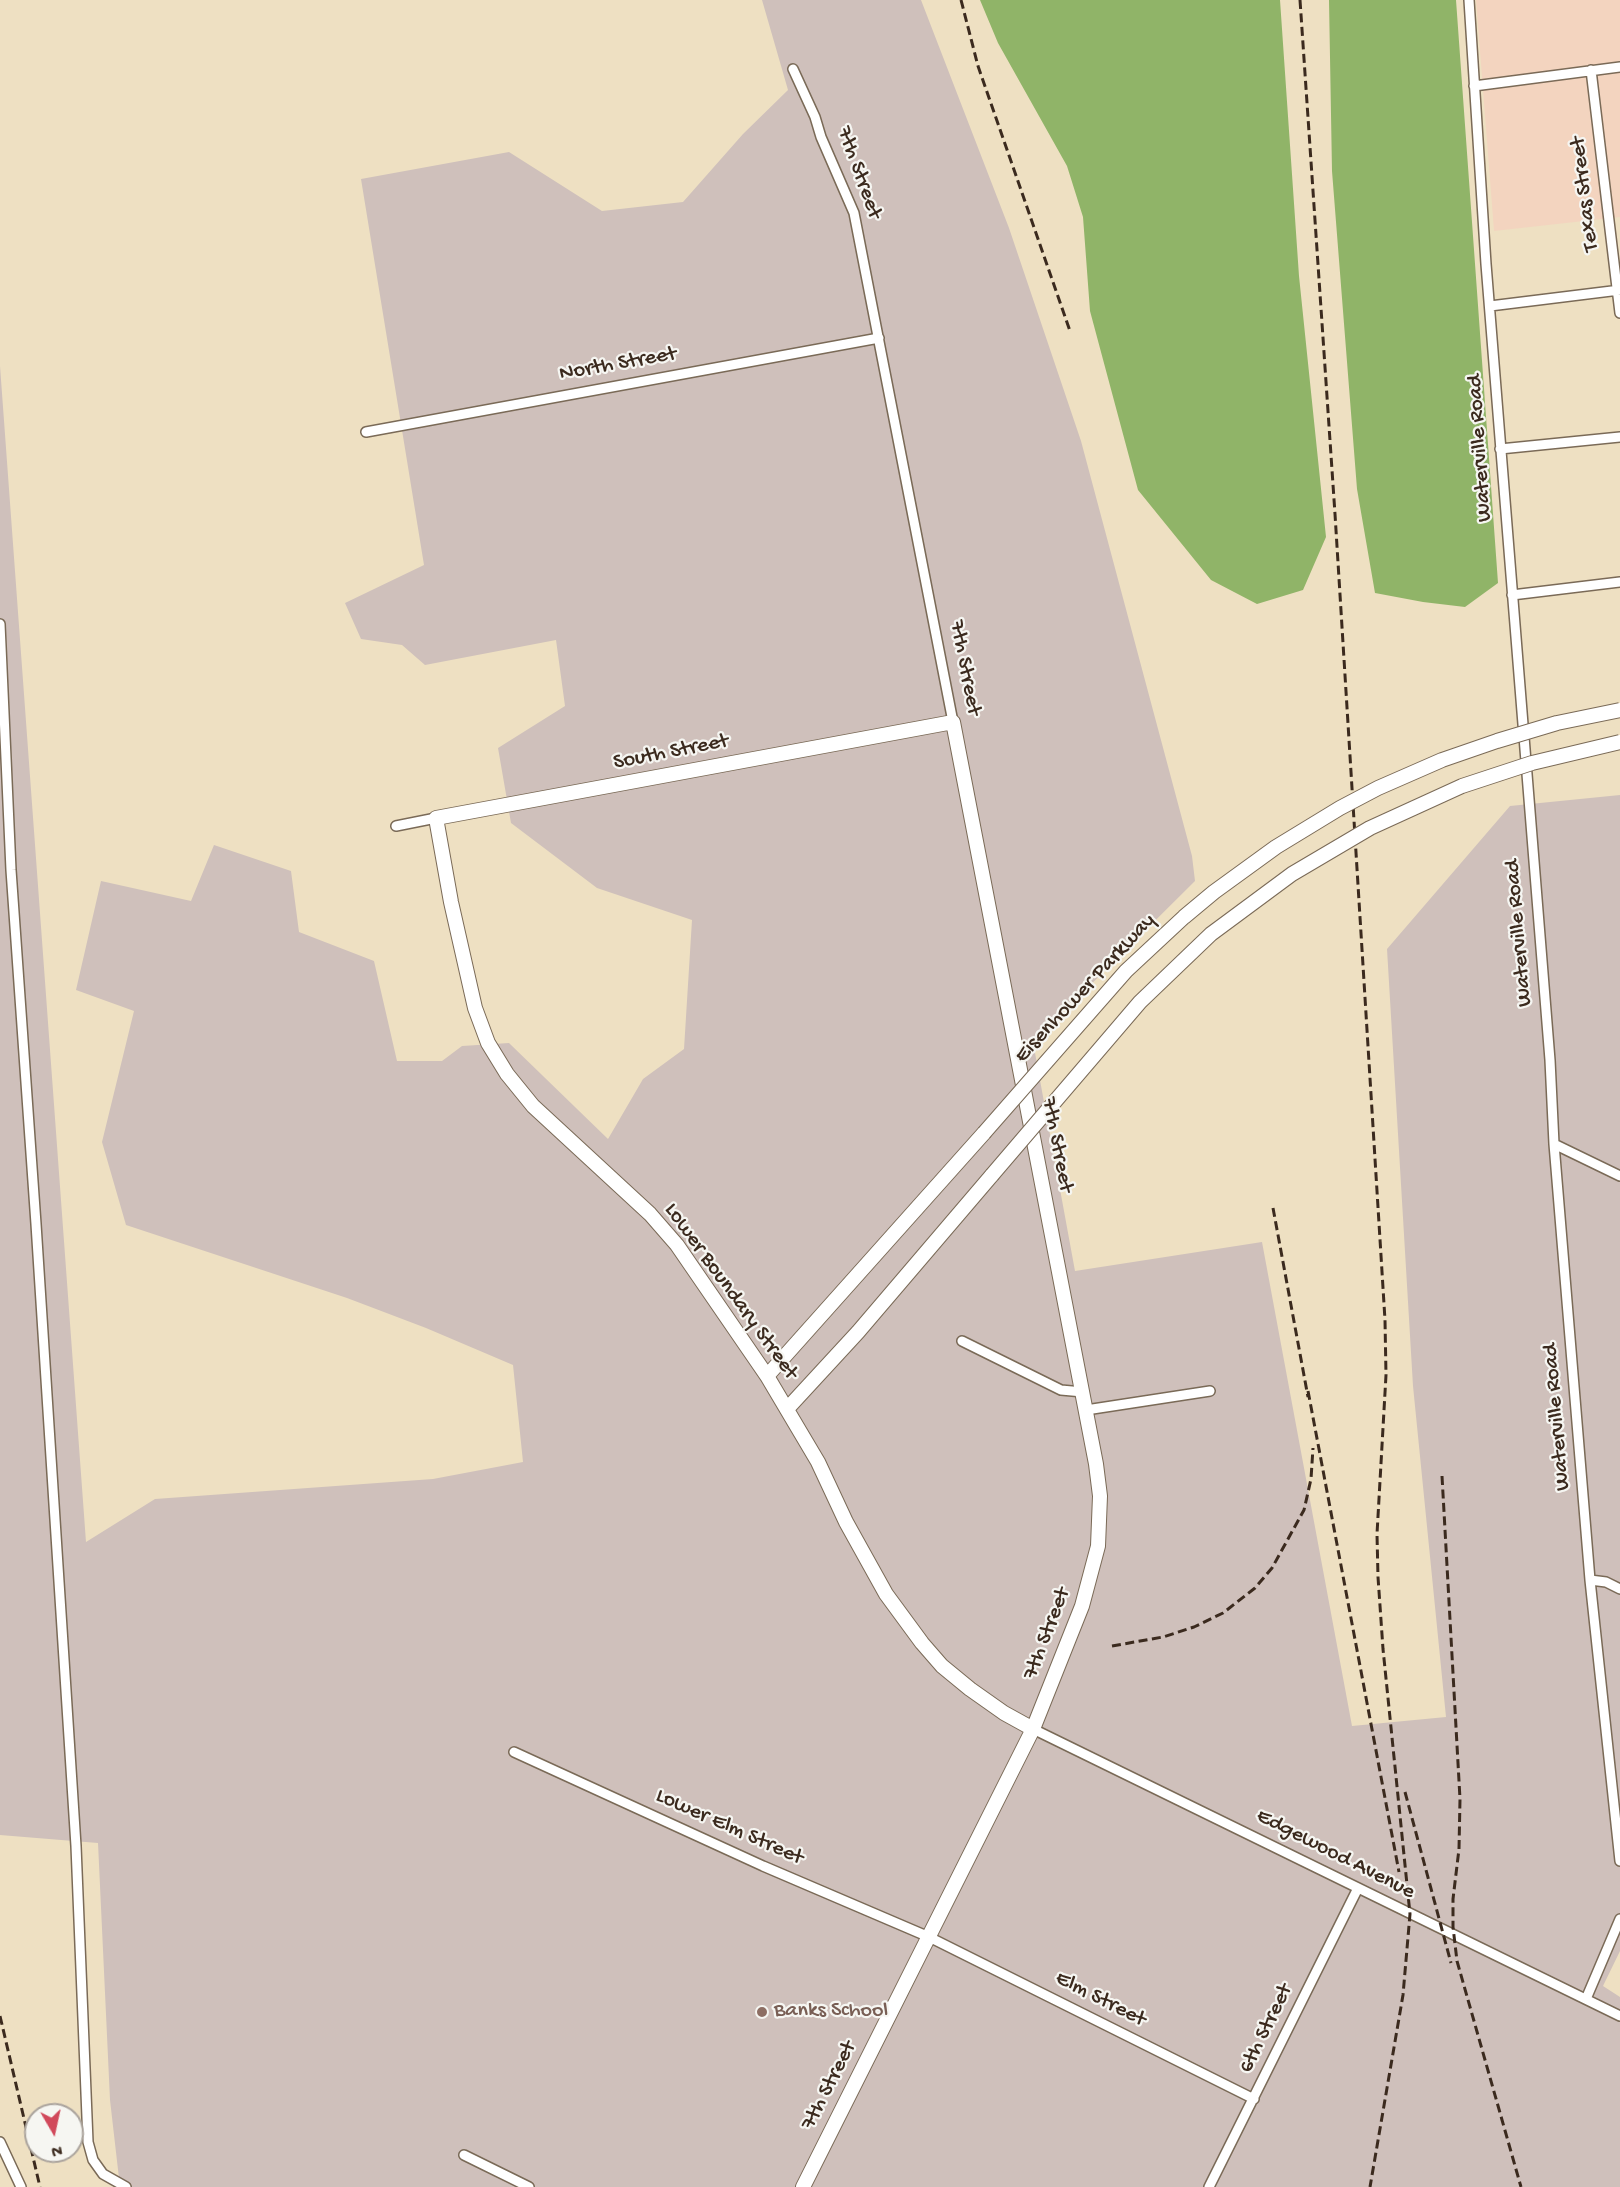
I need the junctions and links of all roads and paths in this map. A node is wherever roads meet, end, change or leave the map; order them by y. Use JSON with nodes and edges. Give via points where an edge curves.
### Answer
{"nodes":[{"id":1,"x":1469,"y":0,"type":"edge"},
{"id":2,"x":1620,"y":67,"type":"edge"},
{"id":3,"x":793,"y":69,"type":"dead end"},
{"id":4,"x":1591,"y":70,"type":"junction"},
{"id":5,"x":1474,"y":86,"type":"junction"},
{"id":6,"x":1619,"y":290,"type":"edge"},
{"id":7,"x":1490,"y":306,"type":"junction"},
{"id":8,"x":1620,"y":313,"type":"edge"},
{"id":9,"x":879,"y":338,"type":"junction"},
{"id":10,"x":366,"y":432,"type":"dead end"},
{"id":11,"x":1620,"y":437,"type":"edge"},
{"id":12,"x":1500,"y":449,"type":"junction"},
{"id":13,"x":1620,"y":582,"type":"edge"},
{"id":14,"x":1512,"y":595,"type":"junction"},
{"id":15,"x":0,"y":624,"type":"edge"},
{"id":16,"x":1620,"y":710,"type":"edge"},
{"id":17,"x":953,"y":722,"type":"junction"},
{"id":18,"x":1620,"y":742,"type":"edge"},
{"id":19,"x":436,"y":818,"type":"junction"},
{"id":20,"x":396,"y":826,"type":"dead end"},
{"id":21,"x":1554,"y":1144,"type":"junction"},
{"id":22,"x":1620,"y":1176,"type":"edge"},
{"id":23,"x":962,"y":1341,"type":"dead end"},
{"id":24,"x":767,"y":1376,"type":"junction"},
{"id":25,"x":1210,"y":1391,"type":"dead end"},
{"id":26,"x":1083,"y":1392,"type":"junction"},
{"id":27,"x":787,"y":1409,"type":"junction"},
{"id":28,"x":1086,"y":1410,"type":"junction"},
{"id":29,"x":1590,"y":1580,"type":"junction"},
{"id":30,"x":1620,"y":1589,"type":"edge"},
{"id":31,"x":1033,"y":1729,"type":"junction"},
{"id":32,"x":514,"y":1752,"type":"dead end"},
{"id":33,"x":1618,"y":1805,"type":"edge"},
{"id":34,"x":1620,"y":1861,"type":"edge"},
{"id":35,"x":1358,"y":1888,"type":"junction"},
{"id":36,"x":1620,"y":1919,"type":"edge"},
{"id":37,"x":929,"y":1936,"type":"junction"},
{"id":38,"x":1586,"y":1999,"type":"junction"},
{"id":39,"x":1620,"y":2016,"type":"edge"},
{"id":40,"x":1254,"y":2099,"type":"junction"},
{"id":41,"x":0,"y":2142,"type":"edge"},
{"id":42,"x":464,"y":2155,"type":"dead end"},
{"id":43,"x":21,"y":2187,"type":"edge"},
{"id":44,"x":126,"y":2187,"type":"edge"},
{"id":45,"x":529,"y":2187,"type":"edge"},
{"id":46,"x":803,"y":2187,"type":"edge"},
{"id":47,"x":1209,"y":2187,"type":"edge"}],
"edges":[{"from":1,"to":5,"type":"street","name":"Waterville Road"},
{"from":2,"to":4,"type":"street"},
{"from":3,"to":9,"type":"street","name":"7th Street","via":[[854,213]]},
{"from":4,"to":5,"type":"street"},
{"from":4,"to":6,"type":"street","name":"Texas Street"},
{"from":5,"to":7,"type":"street","name":"Waterville Road"},
{"from":6,"to":7,"type":"street"},
{"from":6,"to":8,"type":"street","name":"Texas Street"},
{"from":7,"to":12,"type":"street","name":"Waterville Road"},
{"from":9,"to":10,"type":"street","name":"North Street"},
{"from":9,"to":17,"type":"street","name":"7th Street"},
{"from":11,"to":12,"type":"street"},
{"from":12,"to":14,"type":"street","name":"Waterville Road"},
{"from":13,"to":14,"type":"street"},
{"from":14,"to":21,"type":"street","name":"Waterville Road"},
{"from":15,"to":44,"type":"street","via":[[11,870],[76,1846],[88,2142],[93,2160],[103,2174]]},
{"from":16,"to":24,"type":"street","name":"Eisenhower Parkway","bridge":true,"via":[[1497,741],[1378,788],[1276,847],[1184,917],[1126,971]]},
{"from":17,"to":19,"type":"street","name":"South Street"},
{"from":17,"to":26,"type":"street","name":"7th Street"},
{"from":18,"to":27,"type":"street","bridge":true,"via":[[1532,763],[1461,786],[1370,828],[1292,874],[1211,934],[1146,996],[858,1332]]},
{"from":19,"to":20,"type":"street","name":"South Street"},
{"from":19,"to":24,"type":"street","name":"Lower Boundary Street","via":[[470,986],[488,1043],[533,1106],[662,1226]]},
{"from":21,"to":22,"type":"street"},
{"from":21,"to":29,"type":"street","name":"Waterville Road"},
{"from":23,"to":26,"type":"street","via":[[1061,1390]]},
{"from":24,"to":27,"type":"street","name":"Lower Boundary Street"},
{"from":25,"to":28,"type":"street"},
{"from":26,"to":28,"type":"street","name":"7th Street"},
{"from":27,"to":31,"type":"street","name":"Lower Boundary Street","via":[[901,1617],[949,1672],[1004,1713]]},
{"from":28,"to":31,"type":"street","name":"7th Street","via":[[1100,1496],[1098,1546],[1083,1606]]},
{"from":29,"to":30,"type":"street"},
{"from":29,"to":33,"type":"street","name":"Waterville Road"},
{"from":31,"to":35,"type":"street","name":"Edgewood Avenue"},
{"from":31,"to":37,"type":"street","name":"7th Street"},
{"from":32,"to":37,"type":"street","name":"Lower Elm Street","via":[[763,1866]]},
{"from":33,"to":34,"type":"street","name":"Waterville Road"},
{"from":35,"to":38,"type":"street","name":"Edgewood Avenue"},
{"from":35,"to":40,"type":"street","name":"6th Street"},
{"from":36,"to":38,"type":"street"},
{"from":37,"to":40,"type":"street","name":"Elm Street"},
{"from":37,"to":46,"type":"street","name":"7th Street"},
{"from":38,"to":39,"type":"street","name":"Edgewood Avenue"},
{"from":40,"to":47,"type":"street","name":"6th Street"},
{"from":41,"to":43,"type":"street"},
{"from":42,"to":45,"type":"street"}]}
